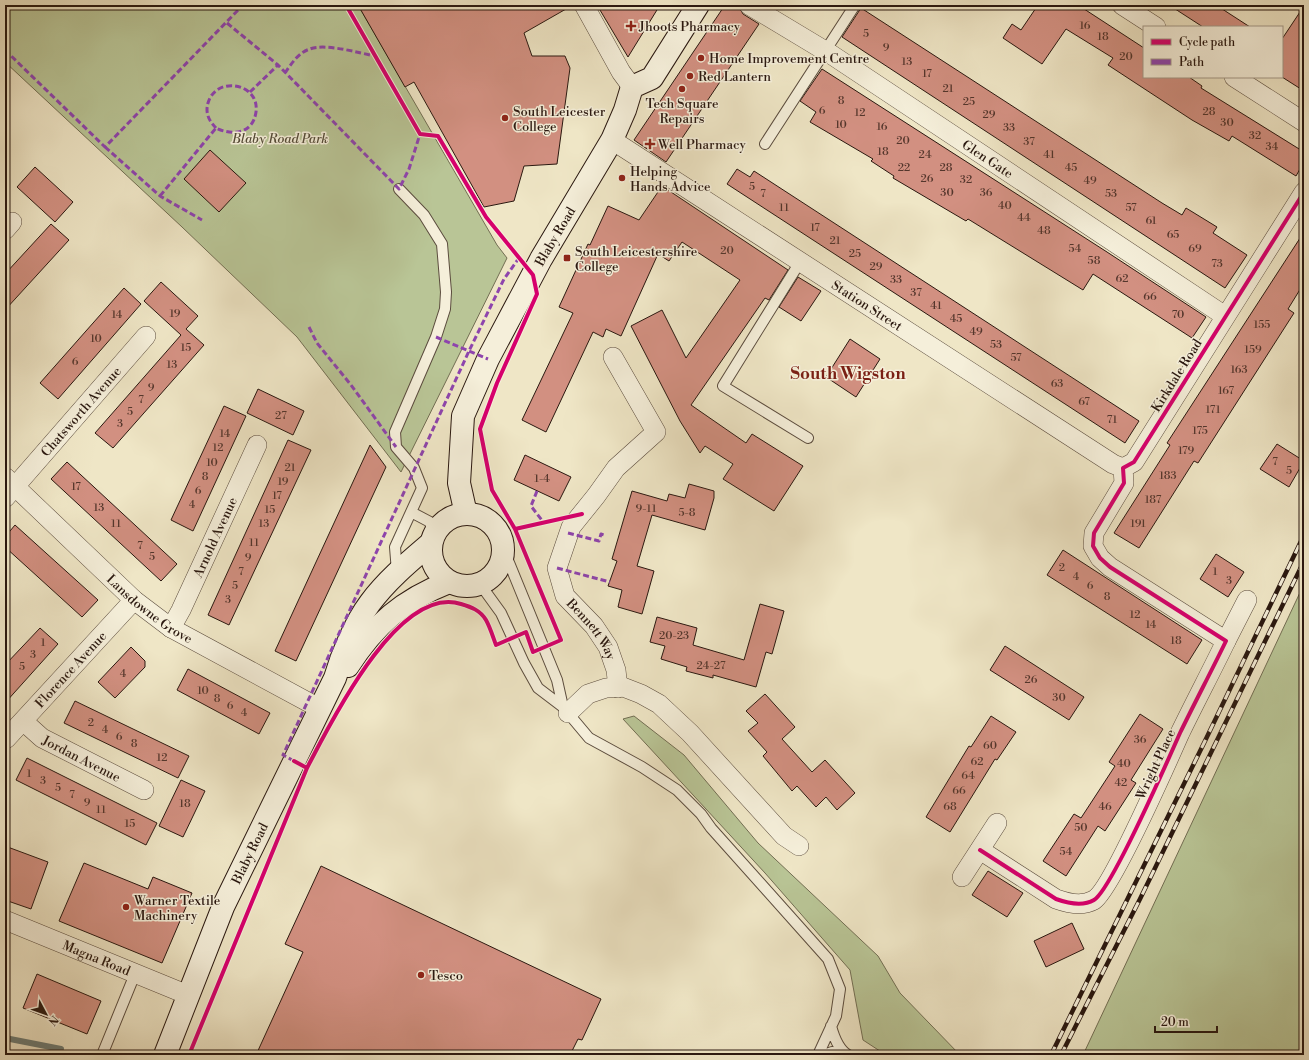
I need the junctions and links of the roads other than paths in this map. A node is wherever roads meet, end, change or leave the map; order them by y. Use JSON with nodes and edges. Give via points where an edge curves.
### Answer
{"nodes":[{"id":1,"x":584,"y":5,"type":"edge"},
{"id":2,"x":698,"y":5,"type":"edge"},
{"id":3,"x":750,"y":5,"type":"edge"},
{"id":4,"x":855,"y":5,"type":"edge"},
{"id":5,"x":1122,"y":5,"type":"edge"},
{"id":6,"x":1154,"y":26,"type":"edge"},
{"id":7,"x":826,"y":51,"type":"junction"},
{"id":8,"x":1236,"y":78,"type":"edge"},
{"id":9,"x":632,"y":87,"type":"junction"},
{"id":10,"x":1304,"y":122,"type":"edge"},
{"id":11,"x":612,"y":140,"type":"junction"},
{"id":12,"x":765,"y":144,"type":"dead end"},
{"id":13,"x":399,"y":189,"type":"dead end"},
{"id":14,"x":1304,"y":192,"type":"edge"},
{"id":15,"x":800,"y":262,"type":"junction"},
{"id":16,"x":1224,"y":316,"type":"junction"},
{"id":17,"x":146,"y":336,"type":"dead end"},
{"id":18,"x":613,"y":357,"type":"dead end"},
{"id":19,"x":808,"y":438,"type":"dead end"},
{"id":20,"x":257,"y":445,"type":"dead end"},
{"id":21,"x":1123,"y":468,"type":"junction"},
{"id":22,"x":8,"y":487,"type":"edge"},
{"id":23,"x":411,"y":512,"type":"junction"},
{"id":24,"x":466,"y":514,"type":"junction"},
{"id":25,"x":432,"y":540,"type":"junction"},
{"id":26,"x":503,"y":548,"type":"junction"},
{"id":27,"x":397,"y":573,"type":"junction"},
{"id":28,"x":449,"y":582,"type":"junction"},
{"id":29,"x":480,"y":584,"type":"junction"},
{"id":30,"x":134,"y":600,"type":"junction"},
{"id":31,"x":1247,"y":600,"type":"dead end"},
{"id":32,"x":171,"y":628,"type":"junction"},
{"id":33,"x":1226,"y":641,"type":"junction"},
{"id":34,"x":335,"y":678,"type":"junction"},
{"id":35,"x":618,"y":688,"type":"junction"},
{"id":36,"x":319,"y":708,"type":"junction"},
{"id":37,"x":566,"y":710,"type":"junction"},
{"id":38,"x":23,"y":721,"type":"junction"},
{"id":39,"x":6,"y":739,"type":"dead end"},
{"id":40,"x":144,"y":790,"type":"dead end"},
{"id":41,"x":997,"y":823,"type":"dead end"},
{"id":42,"x":799,"y":846,"type":"dead end"},
{"id":43,"x":980,"y":850,"type":"junction"},
{"id":44,"x":962,"y":877,"type":"dead end"},
{"id":45,"x":5,"y":920,"type":"edge"},
{"id":46,"x":135,"y":974,"type":"junction"},
{"id":47,"x":188,"y":996,"type":"junction"},
{"id":48,"x":831,"y":1026,"type":"junction"},
{"id":49,"x":846,"y":1054,"type":"edge"},
{"id":50,"x":102,"y":1055,"type":"edge"},
{"id":51,"x":165,"y":1055,"type":"edge"},
{"id":52,"x":818,"y":1055,"type":"edge"},
{"id":53,"x":824,"y":1055,"type":"edge"}],
"edges":[{"from":1,"to":9,"type":"street"},
{"from":2,"to":9,"type":"main road","via":[[652,78]]},
{"from":3,"to":7,"type":"street","name":"Glen Gate"},
{"from":4,"to":7,"type":"lane"},
{"from":5,"to":6,"type":"street"},
{"from":7,"to":12,"type":"lane"},
{"from":7,"to":16,"type":"street","name":"Glen Gate"},
{"from":8,"to":10,"type":"street"},
{"from":9,"to":11,"type":"main road","name":"Blaby Road"},
{"from":11,"to":15,"type":"street","name":"Station Street"},
{"from":11,"to":24,"type":"main road","name":"Blaby Road","via":[[541,259],[488,359],[463,416],[459,483]]},
{"from":13,"to":23,"type":"lane","via":[[424,215],[442,244],[446,292],[445,309],[436,336],[396,432],[396,447],[414,468],[422,488]]},
{"from":14,"to":16,"type":"street","name":"Kirkdale Road"},
{"from":15,"to":19,"type":"lane","via":[[723,386]]},
{"from":15,"to":21,"type":"street","name":"Station Street","via":[[1113,464]]},
{"from":16,"to":21,"type":"street","name":"Kirkdale Road","via":[[1134,462]]},
{"from":17,"to":22,"type":"street","name":"Chatsworth Avenue"},
{"from":18,"to":35,"type":"street","name":"Bennett Way","via":[[656,432],[616,468],[571,527],[557,568],[566,596],[594,626],[608,647],[616,670]]},
{"from":20,"to":32,"type":"street","name":"Arnold Avenue"},
{"from":21,"to":33,"type":"street","via":[[1124,483],[1094,534],[1093,546],[1100,558],[1110,567]]},
{"from":22,"to":30,"type":"street","name":"Lansdowne Grove"},
{"from":23,"to":25,"type":"lane","via":[[430,522]]},
{"from":23,"to":27,"type":"lane","via":[[395,547]]},
{"from":24,"to":25,"type":"main road","via":[[446,520]]},
{"from":24,"to":26,"type":"main road","via":[[488,520],[496,528]]},
{"from":25,"to":27,"type":"main road","name":"Blaby Road"},
{"from":25,"to":28,"type":"main road","via":[[431,554],[434,565],[440,575]]},
{"from":26,"to":29,"type":"main road","via":[[502,560],[497,570]]},
{"from":26,"to":37,"type":"lane","via":[[557,680]]},
{"from":27,"to":34,"type":"main road","name":"Blaby Road","via":[[370,603],[340,660]]},
{"from":28,"to":29,"type":"main road","via":[[459,586]]},
{"from":28,"to":34,"type":"main road","name":"Blaby Road","via":[[425,591],[395,610],[376,630],[346,670]]},
{"from":29,"to":37,"type":"lane","via":[[501,613],[538,688]]},
{"from":30,"to":32,"type":"street","name":"Lansdowne Grove"},
{"from":30,"to":38,"type":"street","name":"Florence Avenue"},
{"from":31,"to":33,"type":"street","name":"Wright Place"},
{"from":32,"to":36,"type":"street","name":"Lansdowne Grove"},
{"from":33,"to":43,"type":"street","name":"Wright Place","via":[[1131,837],[1104,889],[1094,900],[1068,904],[1056,899]]},
{"from":34,"to":36,"type":"main road","name":"Blaby Road"},
{"from":35,"to":37,"type":"street","via":[[606,688],[588,694]]},
{"from":35,"to":42,"type":"street","via":[[623,687],[641,694],[659,704],[690,733],[784,836]]},
{"from":36,"to":47,"type":"main road","name":"Blaby Road","via":[[223,907]]},
{"from":37,"to":48,"type":"lane","via":[[589,738],[642,766],[677,790],[828,959],[840,989],[836,1016]]},
{"from":38,"to":39,"type":"street","name":"Florence Avenue"},
{"from":38,"to":40,"type":"street","name":"Jordan Avenue","via":[[42,738]]},
{"from":41,"to":43,"type":"street"},
{"from":43,"to":44,"type":"street"},
{"from":45,"to":46,"type":"street","name":"Magna Road"},
{"from":46,"to":47,"type":"street","name":"Magna Road"},
{"from":46,"to":50,"type":"lane"},
{"from":47,"to":51,"type":"main road","name":"Blaby Road"},
{"from":48,"to":49,"type":"lane","via":[[836,1041]]},
{"from":48,"to":52,"type":"lane"},
{"from":49,"to":53,"type":"lane","via":[[832,1052]]}]}
